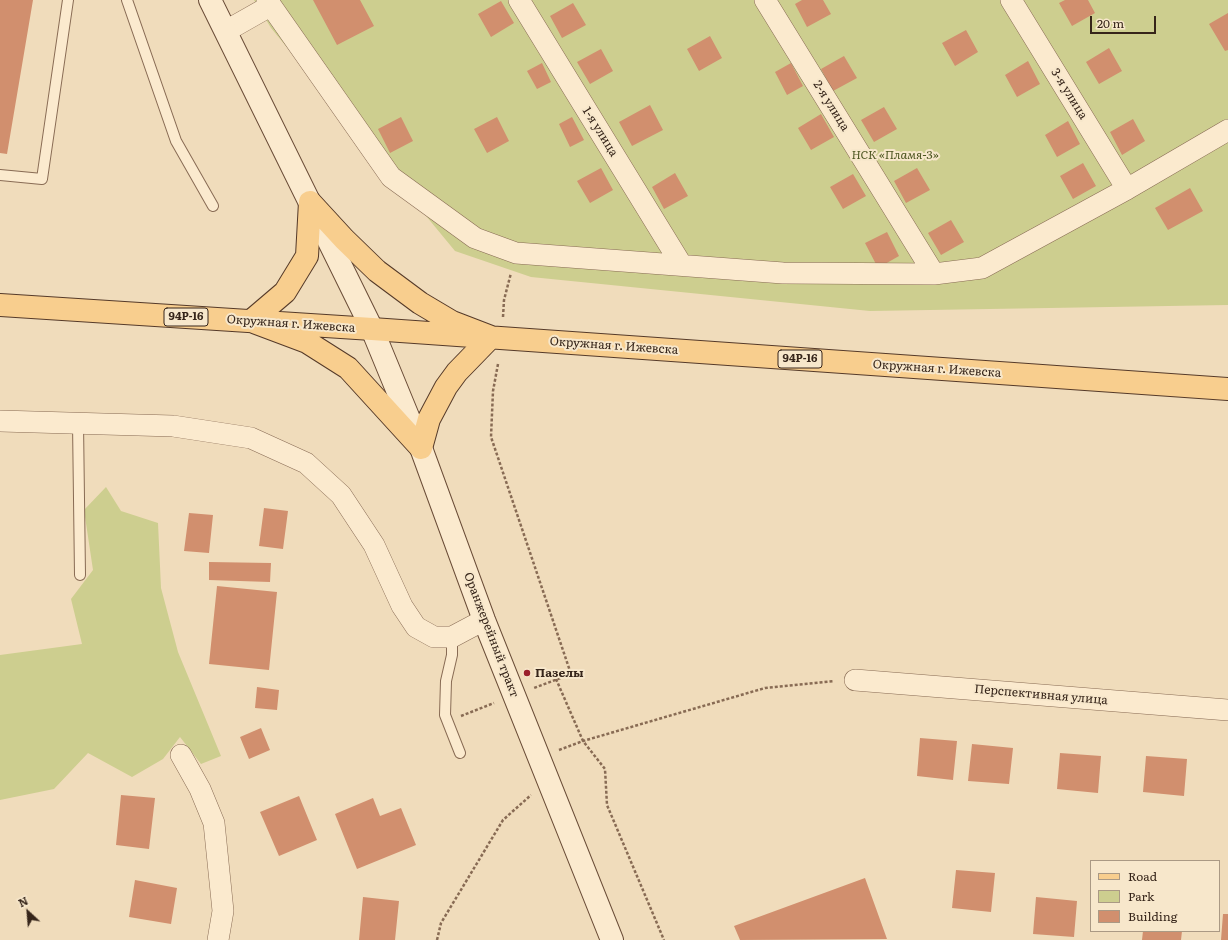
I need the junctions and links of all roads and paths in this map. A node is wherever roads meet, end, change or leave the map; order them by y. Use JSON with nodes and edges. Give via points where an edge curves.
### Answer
{"nodes":[{"id":1,"x":68,"y":0,"type":"edge"},
{"id":2,"x":127,"y":0,"type":"edge"},
{"id":3,"x":210,"y":0,"type":"edge"},
{"id":4,"x":519,"y":0,"type":"edge"},
{"id":5,"x":765,"y":0,"type":"edge"},
{"id":6,"x":1011,"y":0,"type":"edge"},
{"id":7,"x":269,"y":3,"type":"edge"},
{"id":8,"x":226,"y":31,"type":"junction"},
{"id":9,"x":1228,"y":130,"type":"edge"},
{"id":10,"x":0,"y":175,"type":"edge"},
{"id":11,"x":1127,"y":189,"type":"junction"},
{"id":12,"x":310,"y":202,"type":"junction"},
{"id":13,"x":213,"y":206,"type":"dead end"},
{"id":14,"x":516,"y":253,"type":"junction"},
{"id":15,"x":681,"y":264,"type":"junction"},
{"id":16,"x":934,"y":274,"type":"junction"},
{"id":17,"x":0,"y":305,"type":"edge"},
{"id":18,"x":251,"y":321,"type":"junction"},
{"id":19,"x":372,"y":329,"type":"junction"},
{"id":20,"x":496,"y":338,"type":"junction"},
{"id":21,"x":1228,"y":389,"type":"edge"},
{"id":22,"x":0,"y":421,"type":"edge"},
{"id":23,"x":78,"y":423,"type":"junction"},
{"id":24,"x":421,"y":448,"type":"junction"},
{"id":25,"x":80,"y":575,"type":"dead end"},
{"id":26,"x":484,"y":620,"type":"junction"},
{"id":27,"x":452,"y":637,"type":"junction"},
{"id":28,"x":556,"y":679,"type":"junction"},
{"id":29,"x":854,"y":680,"type":"joint"},
{"id":30,"x":515,"y":695,"type":"junction"},
{"id":31,"x":1228,"y":710,"type":"edge"},
{"id":32,"x":447,"y":722,"type":"junction"},
{"id":33,"x":583,"y":741,"type":"junction"},
{"id":34,"x":460,"y":753,"type":"dead end"},
{"id":35,"x":181,"y":755,"type":"dead end"},
{"id":36,"x":540,"y":758,"type":"junction"},
{"id":37,"x":548,"y":779,"type":"junction"},
{"id":38,"x":218,"y":940,"type":"edge"},
{"id":39,"x":437,"y":940,"type":"edge"},
{"id":40,"x":612,"y":940,"type":"edge"},
{"id":41,"x":664,"y":940,"type":"edge"}],
"edges":[{"from":1,"to":10,"type":"lane","via":[[42,179]]},
{"from":2,"to":13,"type":"lane","via":[[176,141]]},
{"from":3,"to":8,"type":"street","name":"Оранжерейный тракт"},
{"from":4,"to":15,"type":"street","name":"1-я улица"},
{"from":5,"to":16,"type":"street","name":"2-я улица"},
{"from":6,"to":11,"type":"street","name":"3-я улица"},
{"from":7,"to":8,"type":"street"},
{"from":7,"to":14,"type":"street","via":[[390,178],[475,238]]},
{"from":8,"to":12,"type":"street","name":"Оранжерейный тракт"},
{"from":9,"to":11,"type":"street"},
{"from":11,"to":16,"type":"street","via":[[982,268]]},
{"from":12,"to":18,"type":"main road","via":[[307,256],[285,292]]},
{"from":12,"to":19,"type":"street","name":"Оранжерейный тракт"},
{"from":12,"to":20,"type":"main road","via":[[377,271],[420,303],[452,322]]},
{"from":14,"to":15,"type":"street"},
{"from":14,"to":20,"type":"path"},
{"from":15,"to":16,"type":"street","via":[[783,273]]},
{"from":17,"to":18,"type":"main road","name":"Окружная г. Ижевска","number":"94Р-16"},
{"from":18,"to":19,"type":"main road","name":"Окружная г. Ижевска","number":"94Р-16"},
{"from":18,"to":24,"type":"main road","via":[[307,342],[348,368]]},
{"from":19,"to":20,"type":"main road","name":"Окружная г. Ижевска","number":"94Р-16"},
{"from":19,"to":24,"type":"street","name":"Оранжерейный тракт"},
{"from":20,"to":21,"type":"main road","name":"Окружная г. Ижевска","number":"94Р-16"},
{"from":20,"to":24,"type":"main road","via":[[457,372],[446,387],[429,419]]},
{"from":20,"to":28,"type":"path","via":[[491,436],[571,674]]},
{"from":22,"to":23,"type":"street"},
{"from":23,"to":25,"type":"lane"},
{"from":23,"to":27,"type":"street","via":[[173,426],[251,438],[306,463],[340,495],[374,544],[402,606],[416,627],[434,637]]},
{"from":24,"to":26,"type":"street","name":"Оранжерейный тракт"},
{"from":26,"to":27,"type":"street"},
{"from":26,"to":30,"type":"street","name":"Оранжерейный тракт"},
{"from":27,"to":32,"type":"lane","via":[[452,655],[446,681]]},
{"from":28,"to":30,"type":"path"},
{"from":28,"to":33,"type":"path"},
{"from":29,"to":31,"type":"street","name":"Перспективная улица"},
{"from":29,"to":33,"type":"path","via":[[765,688]]},
{"from":30,"to":32,"type":"path"},
{"from":30,"to":36,"type":"street","name":"Оранжерейный тракт"},
{"from":32,"to":34,"type":"lane"},
{"from":33,"to":36,"type":"path"},
{"from":33,"to":41,"type":"path","via":[[606,769],[607,805]]},
{"from":35,"to":38,"type":"street","via":[[200,789],[214,823],[222,911]]},
{"from":36,"to":37,"type":"street","name":"Оранжерейный тракт"},
{"from":37,"to":39,"type":"path","via":[[503,820],[441,923]]},
{"from":37,"to":40,"type":"street","name":"Оранжерейный тракт"}]}
